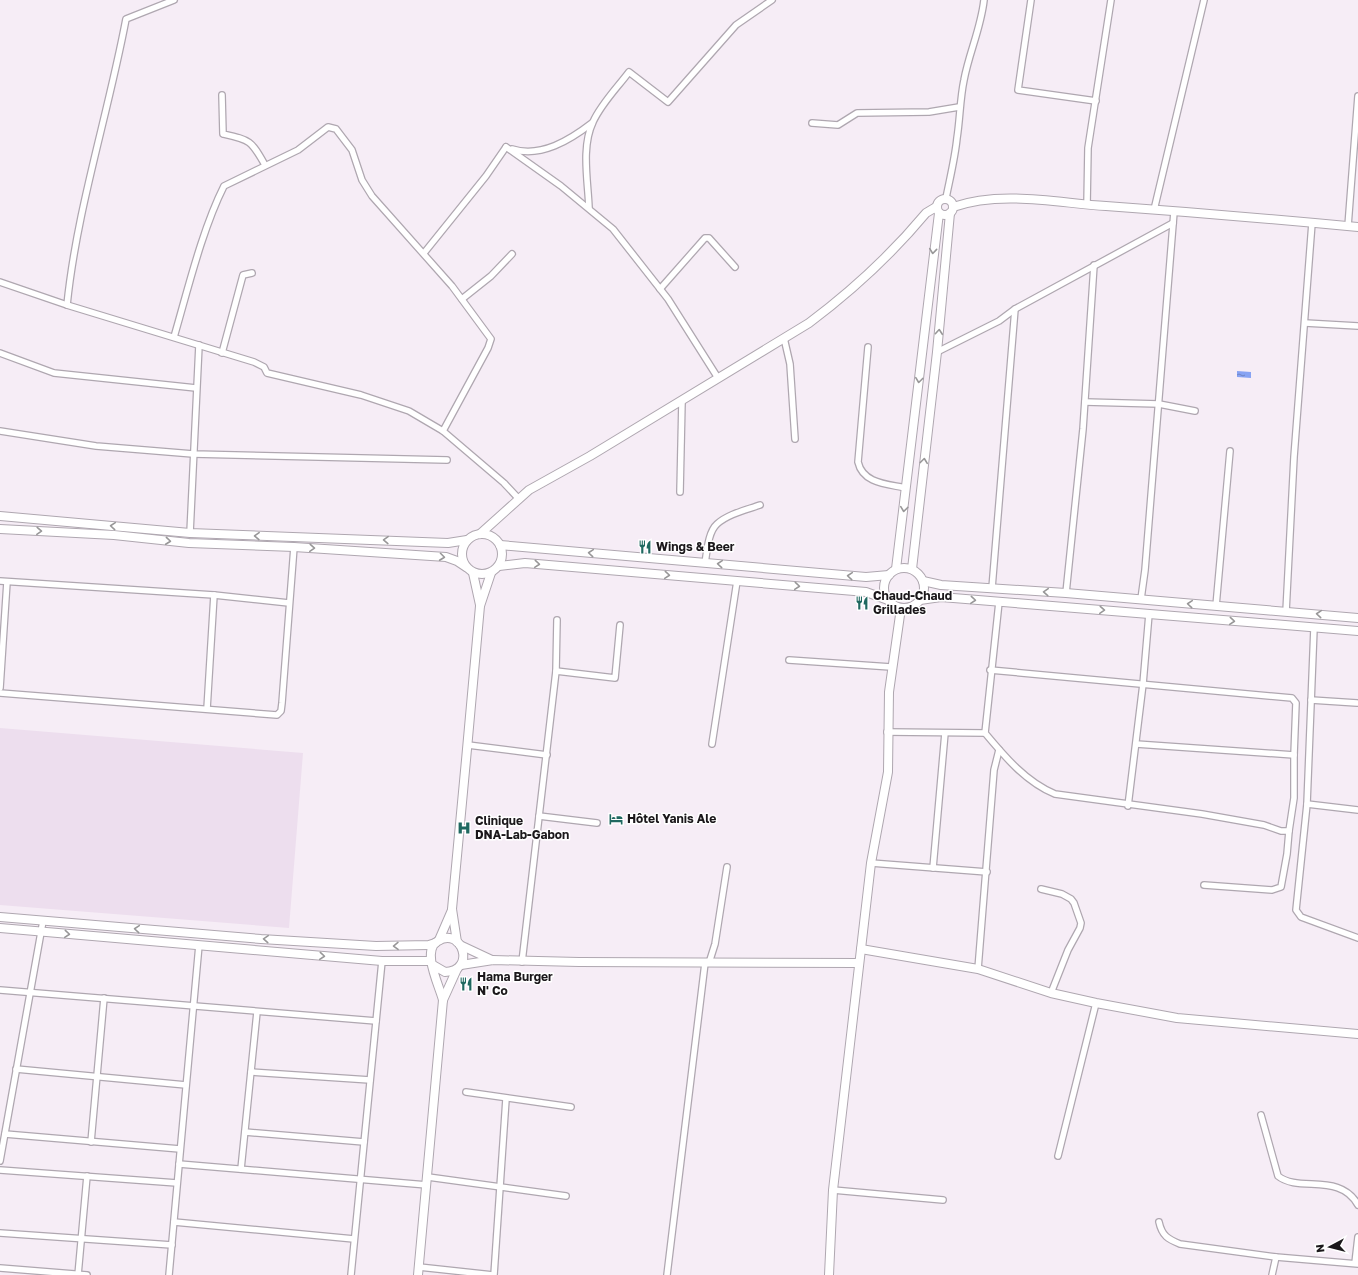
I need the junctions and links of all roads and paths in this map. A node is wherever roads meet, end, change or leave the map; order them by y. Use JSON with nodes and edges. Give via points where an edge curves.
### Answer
{"nodes":[{"id":1,"x":174,"y":0,"type":"edge"},
{"id":2,"x":772,"y":0,"type":"edge"},
{"id":3,"x":984,"y":0,"type":"edge"},
{"id":4,"x":1031,"y":0,"type":"edge"},
{"id":5,"x":1111,"y":0,"type":"edge"},
{"id":6,"x":1204,"y":0,"type":"edge"},
{"id":7,"x":222,"y":95,"type":"dead end"},
{"id":8,"x":1358,"y":96,"type":"edge"},
{"id":9,"x":1096,"y":101,"type":"junction"},
{"id":10,"x":959,"y":107,"type":"junction"},
{"id":11,"x":592,"y":123,"type":"junction"},
{"id":12,"x":812,"y":123,"type":"dead end"},
{"id":13,"x":506,"y":147,"type":"junction"},
{"id":14,"x":265,"y":165,"type":"junction"},
{"id":15,"x":946,"y":198,"type":"junction"},
{"id":16,"x":1087,"y":205,"type":"junction"},
{"id":17,"x":589,"y":208,"type":"junction"},
{"id":18,"x":938,"y":210,"type":"junction"},
{"id":19,"x":951,"y":210,"type":"junction"},
{"id":20,"x":1154,"y":210,"type":"junction"},
{"id":21,"x":1174,"y":212,"type":"junction"},
{"id":22,"x":1173,"y":223,"type":"junction"},
{"id":23,"x":1312,"y":223,"type":"junction"},
{"id":24,"x":1348,"y":226,"type":"junction"},
{"id":25,"x":1358,"y":227,"type":"edge"},
{"id":26,"x":424,"y":253,"type":"junction"},
{"id":27,"x":512,"y":254,"type":"dead end"},
{"id":28,"x":1094,"y":265,"type":"junction"},
{"id":29,"x":734,"y":267,"type":"dead end"},
{"id":30,"x":252,"y":273,"type":"dead end"},
{"id":31,"x":0,"y":282,"type":"edge"},
{"id":32,"x":660,"y":288,"type":"junction"},
{"id":33,"x":462,"y":299,"type":"junction"},
{"id":34,"x":67,"y":305,"type":"junction"},
{"id":35,"x":1014,"y":309,"type":"junction"},
{"id":36,"x":1305,"y":323,"type":"junction"},
{"id":37,"x":1358,"y":326,"type":"edge"},
{"id":38,"x":174,"y":337,"type":"junction"},
{"id":39,"x":784,"y":338,"type":"junction"},
{"id":40,"x":199,"y":345,"type":"junction"},
{"id":41,"x":868,"y":347,"type":"dead end"},
{"id":42,"x":937,"y":352,"type":"junction"},
{"id":43,"x":0,"y":353,"type":"edge"},
{"id":44,"x":222,"y":353,"type":"junction"},
{"id":45,"x":718,"y":378,"type":"junction"},
{"id":46,"x":196,"y":388,"type":"junction"},
{"id":47,"x":682,"y":401,"type":"junction"},
{"id":48,"x":1085,"y":402,"type":"junction"},
{"id":49,"x":1159,"y":404,"type":"junction"},
{"id":50,"x":1195,"y":410,"type":"dead end"},
{"id":51,"x":0,"y":431,"type":"edge"},
{"id":52,"x":442,"y":431,"type":"junction"},
{"id":53,"x":795,"y":439,"type":"dead end"},
{"id":54,"x":1230,"y":451,"type":"dead end"},
{"id":55,"x":193,"y":454,"type":"junction"},
{"id":56,"x":448,"y":460,"type":"dead end"},
{"id":57,"x":906,"y":488,"type":"junction"},
{"id":58,"x":680,"y":492,"type":"dead end"},
{"id":59,"x":518,"y":498,"type":"junction"},
{"id":60,"x":760,"y":505,"type":"dead end"},
{"id":61,"x":0,"y":516,"type":"edge"},
{"id":62,"x":0,"y":529,"type":"edge"},
{"id":63,"x":190,"y":533,"type":"junction"},
{"id":64,"x":480,"y":534,"type":"junction"},
{"id":65,"x":467,"y":540,"type":"junction"},
{"id":66,"x":500,"y":545,"type":"junction"},
{"id":67,"x":294,"y":547,"type":"junction"},
{"id":68,"x":705,"y":563,"type":"junction"},
{"id":69,"x":499,"y":566,"type":"junction"},
{"id":70,"x":466,"y":567,"type":"junction"},
{"id":71,"x":896,"y":569,"type":"junction"},
{"id":72,"x":912,"y":569,"type":"junction"},
{"id":73,"x":473,"y":573,"type":"junction"},
{"id":74,"x":491,"y":573,"type":"junction"},
{"id":75,"x":889,"y":575,"type":"junction"},
{"id":76,"x":0,"y":581,"type":"edge"},
{"id":77,"x":737,"y":581,"type":"junction"},
{"id":78,"x":923,"y":581,"type":"junction"},
{"id":79,"x":7,"y":582,"type":"junction"},
{"id":80,"x":992,"y":588,"type":"junction"},
{"id":81,"x":1066,"y":593,"type":"junction"},
{"id":82,"x":214,"y":596,"type":"junction"},
{"id":83,"x":1141,"y":599,"type":"junction"},
{"id":84,"x":888,"y":600,"type":"junction"},
{"id":85,"x":920,"y":600,"type":"junction"},
{"id":86,"x":999,"y":602,"type":"junction"},
{"id":87,"x":289,"y":603,"type":"junction"},
{"id":88,"x":480,"y":606,"type":"junction"},
{"id":89,"x":1216,"y":606,"type":"junction"},
{"id":90,"x":901,"y":608,"type":"junction"},
{"id":91,"x":1286,"y":612,"type":"junction"},
{"id":92,"x":1149,"y":614,"type":"junction"},
{"id":93,"x":1358,"y":618,"type":"edge"},
{"id":94,"x":557,"y":620,"type":"dead end"},
{"id":95,"x":620,"y":625,"type":"dead end"},
{"id":96,"x":1314,"y":628,"type":"junction"},
{"id":97,"x":1358,"y":631,"type":"edge"},
{"id":98,"x":788,"y":660,"type":"dead end"},
{"id":99,"x":892,"y":668,"type":"junction"},
{"id":100,"x":990,"y":670,"type":"junction"},
{"id":101,"x":556,"y":671,"type":"junction"},
{"id":102,"x":1143,"y":684,"type":"junction"},
{"id":103,"x":0,"y":688,"type":"edge"},
{"id":104,"x":0,"y":693,"type":"edge"},
{"id":105,"x":1311,"y":700,"type":"junction"},
{"id":106,"x":1356,"y":703,"type":"dead end"},
{"id":107,"x":207,"y":709,"type":"junction"},
{"id":108,"x":887,"y":732,"type":"junction"},
{"id":109,"x":945,"y":733,"type":"junction"},
{"id":110,"x":985,"y":734,"type":"junction"},
{"id":111,"x":712,"y":744,"type":"dead end"},
{"id":112,"x":1136,"y":744,"type":"junction"},
{"id":113,"x":468,"y":745,"type":"junction"},
{"id":114,"x":999,"y":750,"type":"junction"},
{"id":115,"x":546,"y":755,"type":"junction"},
{"id":116,"x":1294,"y":755,"type":"junction"},
{"id":117,"x":1307,"y":804,"type":"junction"},
{"id":118,"x":1128,"y":806,"type":"junction"},
{"id":119,"x":1358,"y":810,"type":"edge"},
{"id":120,"x":540,"y":816,"type":"junction"},
{"id":121,"x":597,"y":824,"type":"dead end"},
{"id":122,"x":1289,"y":832,"type":"junction"},
{"id":123,"x":871,"y":863,"type":"junction"},
{"id":124,"x":727,"y":867,"type":"dead end"},
{"id":125,"x":933,"y":868,"type":"junction"},
{"id":126,"x":987,"y":872,"type":"junction"},
{"id":127,"x":1204,"y":885,"type":"dead end"},
{"id":128,"x":1041,"y":889,"type":"dead end"},
{"id":129,"x":452,"y":910,"type":"junction"},
{"id":130,"x":0,"y":917,"type":"edge"},
{"id":131,"x":42,"y":921,"type":"junction"},
{"id":132,"x":0,"y":928,"type":"edge"},
{"id":133,"x":40,"y":932,"type":"junction"},
{"id":134,"x":1358,"y":938,"type":"edge"},
{"id":135,"x":437,"y":941,"type":"junction"},
{"id":136,"x":459,"y":943,"type":"junction"},
{"id":137,"x":199,"y":945,"type":"junction"},
{"id":138,"x":861,"y":949,"type":"junction"},
{"id":139,"x":493,"y":960,"type":"junction"},
{"id":140,"x":382,"y":961,"type":"junction"},
{"id":141,"x":522,"y":962,"type":"junction"},
{"id":142,"x":859,"y":962,"type":"junction"},
{"id":143,"x":432,"y":963,"type":"junction"},
{"id":144,"x":707,"y":963,"type":"junction"},
{"id":145,"x":459,"y":967,"type":"junction"},
{"id":146,"x":978,"y":969,"type":"junction"},
{"id":147,"x":0,"y":990,"type":"edge"},
{"id":148,"x":29,"y":992,"type":"junction"},
{"id":149,"x":1051,"y":993,"type":"junction"},
{"id":150,"x":104,"y":998,"type":"junction"},
{"id":151,"x":443,"y":1000,"type":"junction"},
{"id":152,"x":1096,"y":1003,"type":"junction"},
{"id":153,"x":194,"y":1006,"type":"junction"},
{"id":154,"x":257,"y":1012,"type":"junction"},
{"id":155,"x":376,"y":1021,"type":"junction"},
{"id":156,"x":1358,"y":1034,"type":"edge"},
{"id":157,"x":16,"y":1068,"type":"junction"},
{"id":158,"x":251,"y":1072,"type":"junction"},
{"id":159,"x":96,"y":1076,"type":"junction"},
{"id":160,"x":370,"y":1080,"type":"junction"},
{"id":161,"x":186,"y":1085,"type":"junction"},
{"id":162,"x":466,"y":1092,"type":"dead end"},
{"id":163,"x":506,"y":1099,"type":"junction"},
{"id":164,"x":571,"y":1107,"type":"dead end"},
{"id":165,"x":1261,"y":1115,"type":"dead end"},
{"id":166,"x":245,"y":1132,"type":"junction"},
{"id":167,"x":5,"y":1134,"type":"junction"},
{"id":168,"x":90,"y":1142,"type":"junction"},
{"id":169,"x":364,"y":1142,"type":"junction"},
{"id":170,"x":180,"y":1149,"type":"junction"},
{"id":171,"x":1,"y":1152,"type":"edge"},
{"id":172,"x":1058,"y":1156,"type":"dead end"},
{"id":173,"x":0,"y":1161,"type":"edge"},
{"id":174,"x":179,"y":1164,"type":"junction"},
{"id":175,"x":242,"y":1169,"type":"junction"},
{"id":176,"x":0,"y":1170,"type":"edge"},
{"id":177,"x":87,"y":1176,"type":"junction"},
{"id":178,"x":360,"y":1180,"type":"junction"},
{"id":179,"x":427,"y":1181,"type":"junction"},
{"id":180,"x":177,"y":1183,"type":"junction"},
{"id":181,"x":500,"y":1186,"type":"junction"},
{"id":182,"x":833,"y":1190,"type":"junction"},
{"id":183,"x":566,"y":1196,"type":"dead end"},
{"id":184,"x":943,"y":1200,"type":"dead end"},
{"id":185,"x":1358,"y":1205,"type":"edge"},
{"id":186,"x":174,"y":1222,"type":"junction"},
{"id":187,"x":1159,"y":1222,"type":"dead end"},
{"id":188,"x":0,"y":1232,"type":"edge"},
{"id":189,"x":1358,"y":1237,"type":"edge"},
{"id":190,"x":81,"y":1238,"type":"junction"},
{"id":191,"x":354,"y":1239,"type":"junction"},
{"id":192,"x":172,"y":1245,"type":"junction"},
{"id":193,"x":1276,"y":1257,"type":"junction"},
{"id":194,"x":1357,"y":1264,"type":"edge"},
{"id":195,"x":0,"y":1268,"type":"edge"},
{"id":196,"x":419,"y":1271,"type":"edge"},
{"id":197,"x":78,"y":1275,"type":"edge"},
{"id":198,"x":87,"y":1275,"type":"edge"},
{"id":199,"x":169,"y":1275,"type":"edge"},
{"id":200,"x":351,"y":1275,"type":"edge"},
{"id":201,"x":494,"y":1275,"type":"edge"},
{"id":202,"x":667,"y":1275,"type":"edge"},
{"id":203,"x":829,"y":1275,"type":"edge"},
{"id":204,"x":1272,"y":1275,"type":"edge"}],
"edges":[{"from":1,"to":34,"type":"street","via":[[126,19],[115,78],[96,146],[75,245]]},
{"from":2,"to":11,"type":"street","via":[[736,25],[668,102],[629,72]]},
{"from":3,"to":10,"type":"street","via":[[982,16],[969,54]]},
{"from":4,"to":9,"type":"street","via":[[1018,90]]},
{"from":5,"to":9,"type":"street"},
{"from":6,"to":20,"type":"street"},
{"from":7,"to":14,"type":"street","via":[[223,134],[246,139]]},
{"from":8,"to":24,"type":"street"},
{"from":9,"to":16,"type":"street","via":[[1088,148]]},
{"from":10,"to":12,"type":"street","via":[[929,112],[857,113],[838,125]]},
{"from":10,"to":15,"type":"street","via":[[957,138]]},
{"from":11,"to":13,"type":"street","via":[[562,144],[524,152]]},
{"from":11,"to":17,"type":"street","via":[[587,144]]},
{"from":13,"to":17,"type":"street"},
{"from":13,"to":26,"type":"street"},
{"from":14,"to":26,"type":"street","via":[[298,150],[328,127],[336,129],[352,150],[362,180],[372,196]]},
{"from":14,"to":38,"type":"street","via":[[224,186],[193,273]]},
{"from":15,"to":18,"type":"street","via":[[940,200]]},
{"from":15,"to":19,"type":"street","via":[[951,202]]},
{"from":16,"to":19,"type":"street","via":[[1042,200],[1002,200],[969,202]]},
{"from":16,"to":20,"type":"street"},
{"from":17,"to":32,"type":"street","via":[[613,228]]},
{"from":18,"to":19,"type":"street","via":[[944,215]]},
{"from":18,"to":39,"type":"street","via":[[926,213],[905,238],[860,282],[809,323]]},
{"from":18,"to":57,"type":"street","one_way":true},
{"from":42,"to":19,"type":"street","one_way":true},
{"from":20,"to":21,"type":"street"},
{"from":21,"to":22,"type":"street"},
{"from":21,"to":23,"type":"street"},
{"from":22,"to":28,"type":"street"},
{"from":22,"to":49,"type":"street"},
{"from":23,"to":24,"type":"street"},
{"from":23,"to":36,"type":"street"},
{"from":24,"to":25,"type":"street"},
{"from":26,"to":33,"type":"street"},
{"from":27,"to":33,"type":"street","via":[[491,276]]},
{"from":28,"to":35,"type":"street"},
{"from":28,"to":48,"type":"street"},
{"from":29,"to":32,"type":"street","via":[[709,238],[705,238]]},
{"from":30,"to":44,"type":"street","via":[[243,275]]},
{"from":31,"to":34,"type":"street"},
{"from":32,"to":45,"type":"street","via":[[700,346]]},
{"from":33,"to":52,"type":"street","via":[[491,342]]},
{"from":34,"to":38,"type":"street"},
{"from":35,"to":42,"type":"street","via":[[999,321]]},
{"from":35,"to":80,"type":"street"},
{"from":36,"to":37,"type":"street"},
{"from":36,"to":91,"type":"street","via":[[1294,457]]},
{"from":38,"to":40,"type":"street"},
{"from":39,"to":45,"type":"street"},
{"from":39,"to":53,"type":"street","via":[[790,364]]},
{"from":40,"to":44,"type":"street"},
{"from":40,"to":46,"type":"street"},
{"from":41,"to":57,"type":"street","via":[[859,468],[862,474],[872,481]]},
{"from":72,"to":42,"type":"street","one_way":true},
{"from":43,"to":46,"type":"street","via":[[54,373]]},
{"from":44,"to":52,"type":"street","via":[[264,367],[267,372],[361,395],[409,411]]},
{"from":45,"to":47,"type":"street"},
{"from":46,"to":55,"type":"street"},
{"from":47,"to":58,"type":"street"},
{"from":47,"to":59,"type":"street"},
{"from":48,"to":49,"type":"street"},
{"from":48,"to":81,"type":"street"},
{"from":49,"to":50,"type":"street"},
{"from":49,"to":83,"type":"street"},
{"from":51,"to":55,"type":"street","via":[[96,446]]},
{"from":52,"to":59,"type":"street"},
{"from":54,"to":89,"type":"street"},
{"from":55,"to":56,"type":"street"},
{"from":55,"to":63,"type":"street"},
{"from":57,"to":71,"type":"street","one_way":true},
{"from":59,"to":64,"type":"street"},
{"from":60,"to":68,"type":"street","via":[[732,515],[716,525]]},
{"from":63,"to":61,"type":"street","one_way":true},
{"from":62,"to":67,"type":"street","one_way":true,"via":[[114,535],[189,543]]},
{"from":65,"to":63,"type":"street","one_way":true,"via":[[448,543]]},
{"from":64,"to":65,"type":"street"},
{"from":64,"to":66,"type":"street","via":[[492,536]]},
{"from":65,"to":70,"type":"street","via":[[463,546],[462,556]]},
{"from":68,"to":66,"type":"street","one_way":true},
{"from":66,"to":69,"type":"street","via":[[502,556]]},
{"from":67,"to":70,"type":"street","one_way":true,"via":[[446,558]]},
{"from":67,"to":87,"type":"street"},
{"from":75,"to":68,"type":"street","one_way":true,"via":[[866,577]]},
{"from":69,"to":74,"type":"street"},
{"from":69,"to":77,"type":"street","one_way":true,"via":[[525,563]]},
{"from":70,"to":73,"type":"street"},
{"from":71,"to":72,"type":"street"},
{"from":71,"to":75,"type":"street"},
{"from":72,"to":78,"type":"street"},
{"from":73,"to":74,"type":"street"},
{"from":73,"to":88,"type":"street"},
{"from":74,"to":88,"type":"street"},
{"from":75,"to":84,"type":"street","via":[[884,587]]},
{"from":76,"to":79,"type":"street"},
{"from":77,"to":84,"type":"street","one_way":true,"via":[[866,592]]},
{"from":77,"to":111,"type":"street"},
{"from":78,"to":80,"type":"street","via":[[941,585]]},
{"from":78,"to":85,"type":"street","via":[[924,591]]},
{"from":79,"to":82,"type":"street"},
{"from":79,"to":103,"type":"street"},
{"from":81,"to":80,"type":"street","one_way":true},
{"from":81,"to":83,"type":"street"},
{"from":82,"to":87,"type":"street"},
{"from":82,"to":107,"type":"street"},
{"from":89,"to":83,"type":"street","one_way":true},
{"from":84,"to":90,"type":"street"},
{"from":85,"to":86,"type":"street","one_way":true,"via":[[941,597]]},
{"from":85,"to":90,"type":"street","via":[[912,607]]},
{"from":86,"to":92,"type":"street","one_way":true},
{"from":86,"to":100,"type":"street"},
{"from":87,"to":107,"type":"street","via":[[281,711],[277,715],[269,715]]},
{"from":88,"to":113,"type":"street"},
{"from":89,"to":91,"type":"street"},
{"from":90,"to":99,"type":"street"},
{"from":93,"to":91,"type":"street","one_way":true},
{"from":92,"to":96,"type":"street","one_way":true},
{"from":92,"to":102,"type":"street"},
{"from":94,"to":101,"type":"street"},
{"from":95,"to":101,"type":"street","via":[[615,678]]},
{"from":96,"to":97,"type":"street"},
{"from":96,"to":105,"type":"street"},
{"from":98,"to":99,"type":"street"},
{"from":99,"to":108,"type":"street"},
{"from":100,"to":102,"type":"street"},
{"from":100,"to":110,"type":"street"},
{"from":101,"to":115,"type":"street"},
{"from":102,"to":112,"type":"street"},
{"from":102,"to":116,"type":"street","via":[[1292,698],[1296,703]]},
{"from":104,"to":107,"type":"street"},
{"from":105,"to":106,"type":"street"},
{"from":105,"to":117,"type":"street"},
{"from":108,"to":109,"type":"street"},
{"from":108,"to":123,"type":"street","via":[[888,772]]},
{"from":109,"to":110,"type":"street"},
{"from":109,"to":125,"type":"street"},
{"from":110,"to":114,"type":"street"},
{"from":112,"to":116,"type":"street"},
{"from":112,"to":118,"type":"street"},
{"from":113,"to":115,"type":"street"},
{"from":113,"to":129,"type":"street"},
{"from":114,"to":118,"type":"street","via":[[1024,776],[1046,791]]},
{"from":114,"to":126,"type":"street","via":[[994,770]]},
{"from":115,"to":120,"type":"street"},
{"from":116,"to":122,"type":"street","via":[[1294,798]]},
{"from":117,"to":119,"type":"street"},
{"from":117,"to":134,"type":"street","via":[[1296,904],[1298,914]]},
{"from":118,"to":122,"type":"street","via":[[1202,814]]},
{"from":120,"to":121,"type":"street"},
{"from":120,"to":141,"type":"street"},
{"from":122,"to":127,"type":"street","via":[[1281,887],[1272,890]]},
{"from":123,"to":125,"type":"street"},
{"from":123,"to":138,"type":"street"},
{"from":124,"to":144,"type":"street","via":[[715,944]]},
{"from":125,"to":126,"type":"street"},
{"from":126,"to":146,"type":"street"},
{"from":128,"to":149,"type":"street","via":[[1062,894],[1074,903],[1081,923]]},
{"from":129,"to":135,"type":"street"},
{"from":129,"to":136,"type":"street"},
{"from":130,"to":131,"type":"street"},
{"from":131,"to":133,"type":"street"},
{"from":135,"to":131,"type":"street","one_way":true,"via":[[429,946],[376,946]]},
{"from":132,"to":133,"type":"street"},
{"from":133,"to":137,"type":"street","one_way":true},
{"from":133,"to":148,"type":"street"},
{"from":135,"to":136,"type":"street","via":[[448,938]]},
{"from":135,"to":143,"type":"street","via":[[430,951]]},
{"from":136,"to":139,"type":"street"},
{"from":136,"to":145,"type":"street","via":[[464,955]]},
{"from":137,"to":140,"type":"street","one_way":true},
{"from":137,"to":153,"type":"street"},
{"from":138,"to":142,"type":"street"},
{"from":138,"to":146,"type":"street"},
{"from":139,"to":141,"type":"street"},
{"from":139,"to":145,"type":"street"},
{"from":140,"to":143,"type":"street"},
{"from":140,"to":155,"type":"street"},
{"from":141,"to":144,"type":"street"},
{"from":142,"to":144,"type":"street"},
{"from":142,"to":182,"type":"street"},
{"from":143,"to":145,"type":"street","via":[[445,972]]},
{"from":143,"to":151,"type":"street"},
{"from":144,"to":202,"type":"street"},
{"from":145,"to":151,"type":"street"},
{"from":146,"to":149,"type":"street"},
{"from":147,"to":148,"type":"street"},
{"from":148,"to":150,"type":"street"},
{"from":148,"to":157,"type":"street"},
{"from":149,"to":152,"type":"street"},
{"from":150,"to":153,"type":"street"},
{"from":150,"to":159,"type":"street"},
{"from":151,"to":179,"type":"street"},
{"from":152,"to":156,"type":"street","via":[[1177,1018]]},
{"from":152,"to":172,"type":"street"},
{"from":153,"to":154,"type":"street"},
{"from":153,"to":161,"type":"street"},
{"from":154,"to":155,"type":"street"},
{"from":154,"to":158,"type":"street"},
{"from":155,"to":160,"type":"street"},
{"from":157,"to":159,"type":"street"},
{"from":157,"to":167,"type":"street"},
{"from":158,"to":160,"type":"street"},
{"from":158,"to":166,"type":"street"},
{"from":159,"to":161,"type":"street"},
{"from":159,"to":168,"type":"street"},
{"from":160,"to":169,"type":"street"},
{"from":161,"to":170,"type":"street"},
{"from":162,"to":163,"type":"street"},
{"from":163,"to":164,"type":"street"},
{"from":163,"to":181,"type":"street"},
{"from":165,"to":185,"type":"street","via":[[1278,1176],[1287,1180],[1336,1187],[1351,1194]]},
{"from":166,"to":169,"type":"street"},
{"from":166,"to":175,"type":"street"},
{"from":167,"to":168,"type":"street"},
{"from":167,"to":171,"type":"street"},
{"from":168,"to":170,"type":"street"},
{"from":169,"to":178,"type":"street"},
{"from":170,"to":174,"type":"street"},
{"from":171,"to":173,"type":"street"},
{"from":174,"to":175,"type":"street"},
{"from":174,"to":180,"type":"street"},
{"from":175,"to":178,"type":"street"},
{"from":176,"to":177,"type":"street"},
{"from":177,"to":180,"type":"street"},
{"from":177,"to":190,"type":"street"},
{"from":178,"to":179,"type":"street"},
{"from":178,"to":191,"type":"street"},
{"from":179,"to":181,"type":"street"},
{"from":179,"to":196,"type":"street"},
{"from":180,"to":186,"type":"street"},
{"from":181,"to":183,"type":"street"},
{"from":181,"to":201,"type":"street"},
{"from":182,"to":184,"type":"street"},
{"from":182,"to":203,"type":"street"},
{"from":186,"to":191,"type":"street"},
{"from":186,"to":192,"type":"street"},
{"from":187,"to":193,"type":"street","via":[[1163,1234],[1180,1244]]},
{"from":188,"to":190,"type":"street"},
{"from":189,"to":194,"type":"street"},
{"from":190,"to":192,"type":"street"},
{"from":190,"to":197,"type":"street"},
{"from":191,"to":200,"type":"street"},
{"from":192,"to":199,"type":"street"},
{"from":193,"to":194,"type":"street"},
{"from":193,"to":204,"type":"street"},
{"from":195,"to":197,"type":"street"},
{"from":196,"to":201,"type":"street"},
{"from":197,"to":198,"type":"street"}]}
